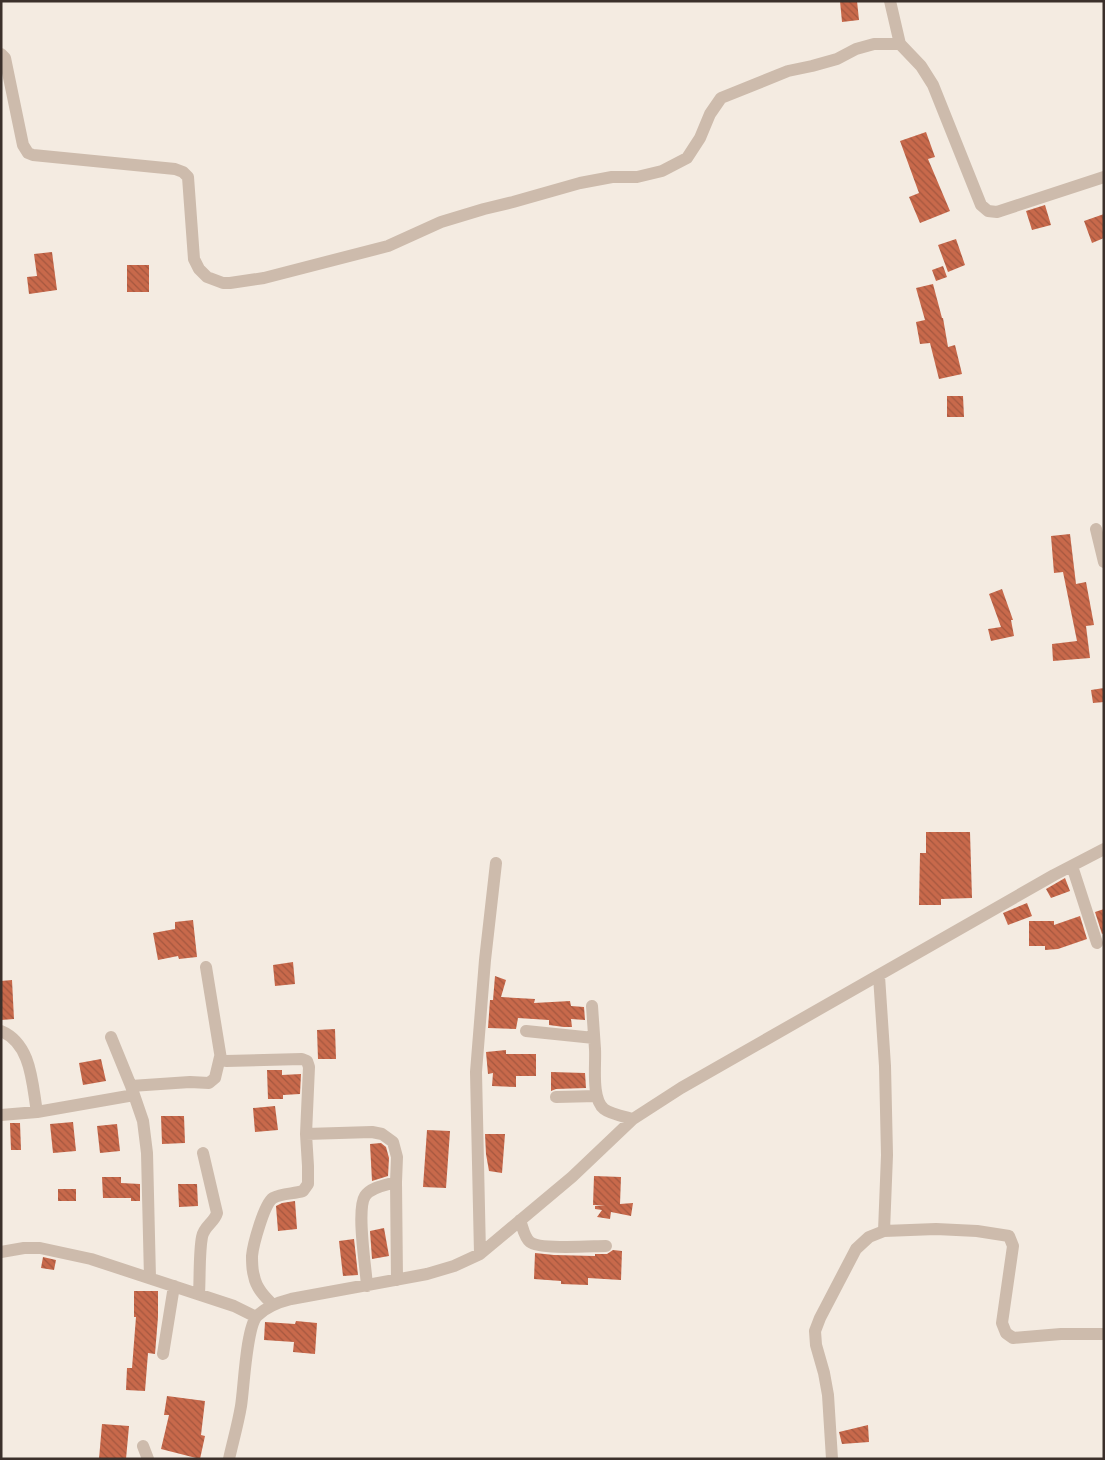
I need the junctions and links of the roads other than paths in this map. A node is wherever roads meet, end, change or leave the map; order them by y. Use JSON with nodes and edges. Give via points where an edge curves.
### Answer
{"nodes":[{"id":1,"x":890,"y":1,"type":"edge"},
{"id":2,"x":900,"y":44,"type":"junction"},
{"id":3,"x":1,"y":54,"type":"edge"},
{"id":4,"x":1104,"y":177,"type":"edge"},
{"id":5,"x":1096,"y":529,"type":"dead end"},
{"id":6,"x":1104,"y":562,"type":"edge"},
{"id":7,"x":1104,"y":849,"type":"edge"},
{"id":8,"x":496,"y":863,"type":"dead end"},
{"id":9,"x":1072,"y":866,"type":"junction"},
{"id":10,"x":1097,"y":943,"type":"dead end"},
{"id":11,"x":206,"y":966,"type":"dead end"},
{"id":12,"x":879,"y":976,"type":"junction"},
{"id":13,"x":592,"y":1006,"type":"dead end"},
{"id":14,"x":1,"y":1031,"type":"edge"},
{"id":15,"x":526,"y":1031,"type":"dead end"},
{"id":16,"x":111,"y":1037,"type":"dead end"},
{"id":17,"x":594,"y":1038,"type":"junction"},
{"id":18,"x":220,"y":1058,"type":"junction"},
{"id":19,"x":132,"y":1090,"type":"junction"},
{"id":20,"x":597,"y":1096,"type":"junction"},
{"id":21,"x":556,"y":1097,"type":"dead end"},
{"id":22,"x":36,"y":1112,"type":"junction"},
{"id":23,"x":1,"y":1115,"type":"edge"},
{"id":24,"x":633,"y":1119,"type":"junction"},
{"id":25,"x":306,"y":1134,"type":"junction"},
{"id":26,"x":204,"y":1152,"type":"dead end"},
{"id":27,"x":396,"y":1182,"type":"junction"},
{"id":28,"x":520,"y":1220,"type":"junction"},
{"id":29,"x":884,"y":1231,"type":"junction"},
{"id":30,"x":606,"y":1246,"type":"dead end"},
{"id":31,"x":1,"y":1252,"type":"edge"},
{"id":32,"x":480,"y":1254,"type":"junction"},
{"id":33,"x":150,"y":1278,"type":"junction"},
{"id":34,"x":397,"y":1280,"type":"junction"},
{"id":35,"x":174,"y":1286,"type":"junction"},
{"id":36,"x":367,"y":1286,"type":"junction"},
{"id":37,"x":199,"y":1294,"type":"junction"},
{"id":38,"x":273,"y":1305,"type":"junction"},
{"id":39,"x":256,"y":1317,"type":"junction"},
{"id":40,"x":1104,"y":1334,"type":"edge"},
{"id":41,"x":164,"y":1354,"type":"dead end"},
{"id":42,"x":144,"y":1446,"type":"dead end"},
{"id":43,"x":148,"y":1459,"type":"edge"},
{"id":44,"x":229,"y":1459,"type":"edge"},
{"id":45,"x":832,"y":1459,"type":"edge"}],
"edges":[{"from":1,"to":2,"type":"street"},
{"from":2,"to":3,"type":"street","via":[[874,44],[856,49],[837,59],[788,71],[721,98],[687,158],[662,171],[637,177],[580,182],[441,222],[388,246],[264,278],[230,283],[207,277],[194,259],[188,177],[183,172],[28,153],[5,58]]},
{"from":2,"to":4,"type":"street","via":[[933,85],[981,205],[988,211],[997,212]]},
{"from":5,"to":6,"type":"street"},
{"from":7,"to":9,"type":"street"},
{"from":8,"to":32,"type":"street","via":[[476,1072]]},
{"from":9,"to":10,"type":"street"},
{"from":9,"to":12,"type":"street"},
{"from":11,"to":18,"type":"street"},
{"from":12,"to":24,"type":"street","via":[[681,1088]]},
{"from":12,"to":29,"type":"street","via":[[887,1155]]},
{"from":13,"to":17,"type":"street"},
{"from":14,"to":22,"type":"street","via":[[12,1037],[27,1061]]},
{"from":15,"to":17,"type":"street"},
{"from":16,"to":19,"type":"street"},
{"from":17,"to":20,"type":"street"},
{"from":18,"to":19,"type":"street","via":[[216,1078],[209,1083],[190,1082]]},
{"from":18,"to":25,"type":"street","via":[[226,1061],[307,1061]]},
{"from":19,"to":22,"type":"street"},
{"from":19,"to":33,"type":"street","via":[[143,1121],[147,1153]]},
{"from":20,"to":21,"type":"street"},
{"from":20,"to":24,"type":"street","via":[[606,1111]]},
{"from":22,"to":23,"type":"street"},
{"from":24,"to":28,"type":"street","via":[[572,1177]]},
{"from":25,"to":27,"type":"street","via":[[382,1134],[393,1142],[397,1157]]},
{"from":25,"to":38,"type":"street","via":[[308,1184],[304,1191],[279,1196],[267,1205],[252,1256],[254,1276],[260,1290]]},
{"from":26,"to":37,"type":"street","via":[[217,1213],[202,1235]]},
{"from":27,"to":34,"type":"street"},
{"from":27,"to":36,"type":"street","via":[[379,1186],[362,1202]]},
{"from":28,"to":30,"type":"street","via":[[525,1236],[534,1244]]},
{"from":28,"to":32,"type":"street"},
{"from":29,"to":40,"type":"street","via":[[936,1229],[1009,1236],[1013,1246],[1002,1323],[1006,1333],[1013,1338]]},
{"from":29,"to":45,"type":"street","via":[[869,1237],[856,1249],[816,1331],[816,1345],[828,1395]]},
{"from":31,"to":33,"type":"street","via":[[40,1248]]},
{"from":32,"to":34,"type":"street","via":[[445,1269]]},
{"from":33,"to":35,"type":"street"},
{"from":34,"to":36,"type":"street"},
{"from":35,"to":37,"type":"street"},
{"from":35,"to":41,"type":"street"},
{"from":36,"to":38,"type":"street"},
{"from":37,"to":39,"type":"street"},
{"from":38,"to":39,"type":"street"},
{"from":39,"to":44,"type":"street","via":[[250,1333]]},
{"from":42,"to":43,"type":"street"}]}
